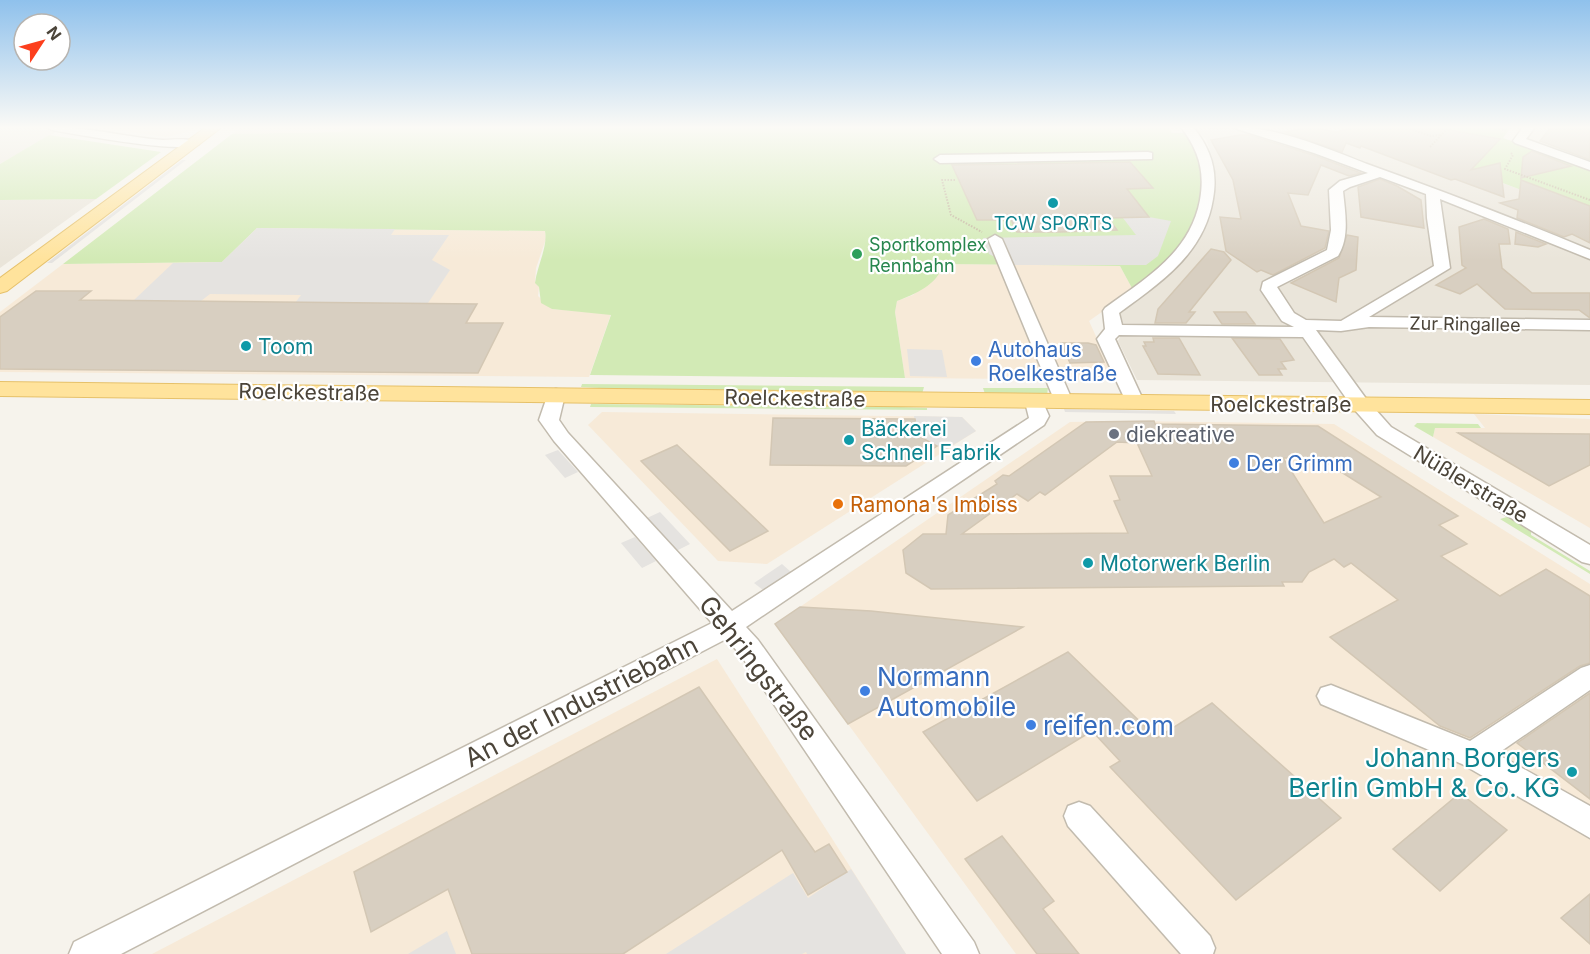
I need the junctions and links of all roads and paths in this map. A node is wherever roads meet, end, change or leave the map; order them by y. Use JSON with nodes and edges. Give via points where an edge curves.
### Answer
{"nodes":[{"id":1,"x":156,"y":172,"type":"edge"},
{"id":2,"x":1209,"y":172,"type":"edge"},
{"id":3,"x":1377,"y":172,"type":"edge"},
{"id":4,"x":1512,"y":172,"type":"edge"},
{"id":5,"x":1381,"y":173,"type":"junction"},
{"id":6,"x":955,"y":180,"type":"dead end"},
{"id":7,"x":1433,"y":192,"type":"junction"},
{"id":8,"x":1590,"y":200,"type":"edge"},
{"id":9,"x":995,"y":239,"type":"joint"},
{"id":10,"x":1590,"y":255,"type":"edge"},
{"id":11,"x":0,"y":287,"type":"edge"},
{"id":12,"x":1112,"y":321,"type":"junction"},
{"id":13,"x":1590,"y":325,"type":"edge"},
{"id":14,"x":1341,"y":326,"type":"junction"},
{"id":15,"x":1306,"y":329,"type":"junction"},
{"id":16,"x":0,"y":389,"type":"edge"},
{"id":17,"x":556,"y":395,"type":"junction"},
{"id":18,"x":1034,"y":402,"type":"junction"},
{"id":19,"x":1064,"y":402,"type":"junction"},
{"id":20,"x":1135,"y":402,"type":"junction"},
{"id":21,"x":1360,"y":404,"type":"junction"},
{"id":22,"x":1590,"y":407,"type":"edge"},
{"id":23,"x":1590,"y":556,"type":"edge"},
{"id":24,"x":730,"y":625,"type":"junction"},
{"id":25,"x":1590,"y":675,"type":"edge"},
{"id":26,"x":1331,"y":696,"type":"dead end"},
{"id":27,"x":1472,"y":755,"type":"junction"},
{"id":28,"x":1079,"y":816,"type":"dead end"},
{"id":29,"x":1590,"y":823,"type":"edge"},
{"id":30,"x":1198,"y":948,"type":"dead end"},
{"id":31,"x":86,"y":954,"type":"edge"},
{"id":32,"x":962,"y":954,"type":"edge"}],
"edges":[{"from":1,"to":11,"type":"main road"},
{"from":2,"to":12,"type":"street","via":[[1206,212],[1200,230],[1170,268]]},
{"from":3,"to":5,"type":"street"},
{"from":4,"to":8,"type":"path"},
{"from":5,"to":7,"type":"street"},
{"from":5,"to":15,"type":"street","via":[[1336,190],[1339,215],[1333,253],[1269,285],[1288,317]]},
{"from":6,"to":9,"type":"path","via":[[942,180],[951,215]]},
{"from":7,"to":10,"type":"street"},
{"from":7,"to":14,"type":"street","name":"Zur Ringallee","via":[[1442,268]]},
{"from":9,"to":19,"type":"street"},
{"from":12,"to":15,"type":"street","name":"Zur Ringallee"},
{"from":12,"to":20,"type":"street","via":[[1106,339]]},
{"from":13,"to":14,"type":"street","name":"Zur Ringallee","via":[[1369,322]]},
{"from":14,"to":15,"type":"street","name":"Zur Ringallee"},
{"from":15,"to":21,"type":"street"},
{"from":16,"to":17,"type":"main road","name":"Roelckestraße"},
{"from":17,"to":18,"type":"main road","name":"Roelckestraße"},
{"from":17,"to":24,"type":"street","name":"Gehringstraße","via":[[549,420],[561,437]]},
{"from":18,"to":19,"type":"main road","name":"Roelckestraße"},
{"from":18,"to":24,"type":"street","name":"An der Industriebahn","via":[[1040,416],[1037,421]]},
{"from":19,"to":20,"type":"main road","name":"Roelckestraße"},
{"from":20,"to":21,"type":"main road","name":"Roelckestraße"},
{"from":21,"to":22,"type":"main road","name":"Roelckestraße"},
{"from":21,"to":23,"type":"street","name":"Nüßlerstraße","via":[[1384,431]]},
{"from":24,"to":31,"type":"street","name":"An der Industriebahn"},
{"from":24,"to":32,"type":"street","name":"Gehringstraße","via":[[823,751]]},
{"from":25,"to":27,"type":"street"},
{"from":26,"to":27,"type":"street"},
{"from":27,"to":29,"type":"street"},
{"from":28,"to":30,"type":"street"}]}
